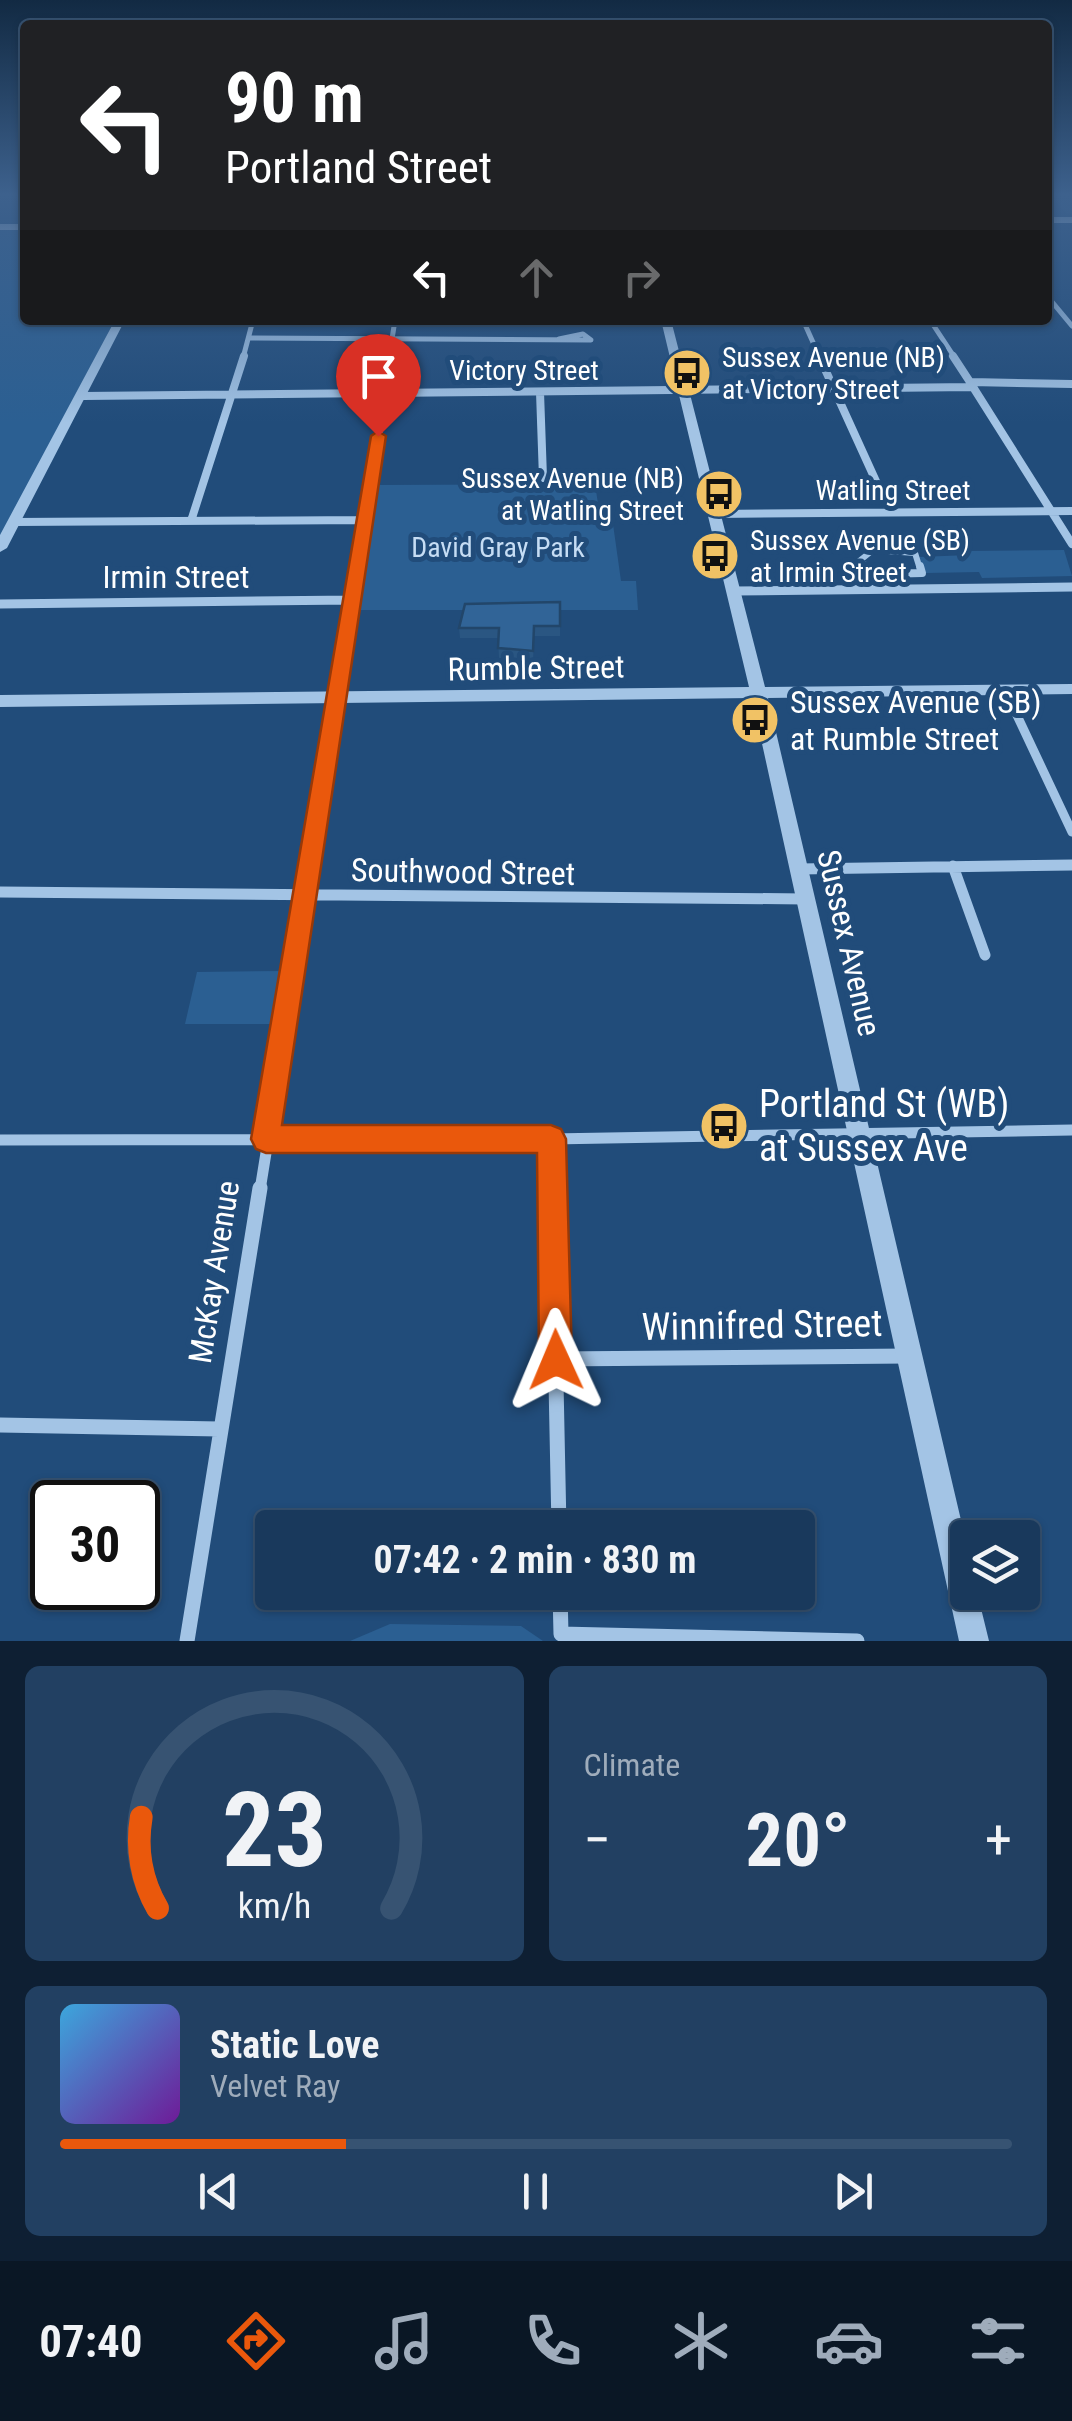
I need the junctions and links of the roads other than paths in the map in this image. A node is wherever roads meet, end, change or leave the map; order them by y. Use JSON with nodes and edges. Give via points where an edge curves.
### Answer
{"nodes":[{"id":1,"x":1052,"y":302,"type":"edge"},
{"id":2,"x":118,"y":325,"type":"edge"},
{"id":3,"x":252,"y":325,"type":"edge"},
{"id":4,"x":394,"y":325,"type":"edge"},
{"id":5,"x":667,"y":325,"type":"edge"},
{"id":6,"x":805,"y":325,"type":"edge"},
{"id":7,"x":933,"y":325,"type":"edge"},
{"id":8,"x":1072,"y":326,"type":"edge"},
{"id":9,"x":249,"y":338,"type":"junction"},
{"id":10,"x":559,"y":339,"type":"dead end"},
{"id":11,"x":392,"y":340,"type":"junction"},
{"id":12,"x":1072,"y":384,"type":"edge"},
{"id":13,"x":971,"y":385,"type":"junction"},
{"id":14,"x":833,"y":386,"type":"junction"},
{"id":15,"x":684,"y":389,"type":"junction"},
{"id":16,"x":540,"y":392,"type":"junction"},
{"id":17,"x":384,"y":394,"type":"junction"},
{"id":18,"x":234,"y":395,"type":"junction"},
{"id":19,"x":82,"y":396,"type":"junction"},
{"id":20,"x":543,"y":478,"type":"dead end"},
{"id":21,"x":1051,"y":511,"type":"junction"},
{"id":22,"x":1072,"y":511,"type":"edge"},
{"id":23,"x":890,"y":512,"type":"junction"},
{"id":24,"x":714,"y":514,"type":"junction"},
{"id":25,"x":365,"y":520,"type":"junction"},
{"id":26,"x":191,"y":521,"type":"junction"},
{"id":27,"x":14,"y":522,"type":"junction"},
{"id":28,"x":1072,"y":544,"type":"edge"},
{"id":29,"x":0,"y":548,"type":"edge"},
{"id":30,"x":858,"y":562,"type":"joint"},
{"id":31,"x":1072,"y":587,"type":"edge"},
{"id":32,"x":734,"y":591,"type":"junction"},
{"id":33,"x":353,"y":600,"type":"junction"},
{"id":34,"x":0,"y":604,"type":"edge"},
{"id":35,"x":1072,"y":689,"type":"edge"},
{"id":36,"x":1006,"y":690,"type":"junction"},
{"id":37,"x":759,"y":693,"type":"junction"},
{"id":38,"x":339,"y":698,"type":"junction"},
{"id":39,"x":0,"y":701,"type":"edge"},
{"id":40,"x":1067,"y":814,"type":"edge"},
{"id":41,"x":1072,"y":832,"type":"edge"},
{"id":42,"x":1072,"y":865,"type":"edge"},
{"id":43,"x":954,"y":866,"type":"junction"},
{"id":44,"x":798,"y":869,"type":"junction"},
{"id":45,"x":0,"y":892,"type":"edge"},
{"id":46,"x":306,"y":896,"type":"junction"},
{"id":47,"x":806,"y":898,"type":"junction"},
{"id":48,"x":985,"y":955,"type":"dead end"},
{"id":49,"x":1072,"y":1130,"type":"edge"},
{"id":50,"x":858,"y":1132,"type":"junction"},
{"id":51,"x":266,"y":1139,"type":"junction"},
{"id":52,"x":551,"y":1139,"type":"junction"},
{"id":53,"x":0,"y":1140,"type":"edge"},
{"id":54,"x":909,"y":1356,"type":"junction"},
{"id":55,"x":556,"y":1360,"type":"junction"},
{"id":56,"x":0,"y":1425,"type":"edge"},
{"id":57,"x":219,"y":1428,"type":"junction"},
{"id":58,"x":559,"y":1510,"type":"edge"},
{"id":59,"x":560,"y":1610,"type":"edge"},
{"id":60,"x":187,"y":1641,"type":"edge"},
{"id":61,"x":858,"y":1641,"type":"edge"},
{"id":62,"x":974,"y":1641,"type":"edge"}],
"edges":[{"from":1,"to":8,"type":"street"},
{"from":2,"to":19,"type":"street"},
{"from":3,"to":9,"type":"street"},
{"from":4,"to":11,"type":"street","name":"McKay Avenue"},
{"from":5,"to":15,"type":"street","name":"Sussex Avenue"},
{"from":6,"to":14,"type":"street"},
{"from":7,"to":13,"type":"street"},
{"from":9,"to":11,"type":"street"},
{"from":9,"to":18,"type":"street"},
{"from":10,"to":11,"type":"street"},
{"from":11,"to":17,"type":"street","name":"McKay Avenue"},
{"from":12,"to":13,"type":"street","name":"Victory Street"},
{"from":13,"to":14,"type":"street","name":"Victory Street"},
{"from":13,"to":21,"type":"street"},
{"from":14,"to":15,"type":"street","name":"Victory Street"},
{"from":14,"to":23,"type":"street"},
{"from":15,"to":16,"type":"street","name":"Victory Street"},
{"from":15,"to":24,"type":"street","name":"Sussex Avenue"},
{"from":16,"to":17,"type":"street","name":"Victory Street"},
{"from":16,"to":20,"type":"street"},
{"from":17,"to":18,"type":"street","name":"Victory Street"},
{"from":17,"to":25,"type":"street","name":"McKay Avenue"},
{"from":18,"to":19,"type":"street","name":"Victory Street"},
{"from":18,"to":26,"type":"street"},
{"from":19,"to":27,"type":"street"},
{"from":21,"to":22,"type":"street","name":"Watling Street"},
{"from":21,"to":23,"type":"street","name":"Watling Street"},
{"from":21,"to":28,"type":"street"},
{"from":23,"to":24,"type":"street","name":"Watling Street"},
{"from":24,"to":32,"type":"street","name":"Sussex Avenue"},
{"from":25,"to":26,"type":"street"},
{"from":25,"to":33,"type":"street","name":"McKay Avenue"},
{"from":26,"to":27,"type":"street"},
{"from":27,"to":29,"type":"street"},
{"from":30,"to":30,"type":"street","via":[[882,574],[922,573],[915,553],[874,550]]},
{"from":31,"to":32,"type":"street"},
{"from":32,"to":37,"type":"street","name":"Sussex Avenue"},
{"from":33,"to":34,"type":"street","name":"Irmin Street"},
{"from":33,"to":38,"type":"street","name":"McKay Avenue"},
{"from":35,"to":36,"type":"street","name":"Rumble Street"},
{"from":36,"to":37,"type":"street","name":"Rumble Street"},
{"from":36,"to":40,"type":"street"},
{"from":37,"to":38,"type":"street","name":"Rumble Street"},
{"from":37,"to":44,"type":"street","name":"Sussex Avenue"},
{"from":38,"to":39,"type":"street","name":"Rumble Street"},
{"from":38,"to":46,"type":"street","name":"McKay Avenue"},
{"from":40,"to":41,"type":"street"},
{"from":42,"to":43,"type":"street"},
{"from":43,"to":44,"type":"street"},
{"from":43,"to":48,"type":"street"},
{"from":44,"to":47,"type":"street","name":"Sussex Avenue"},
{"from":45,"to":46,"type":"street","name":"Southwood Street"},
{"from":46,"to":47,"type":"street","name":"Southwood Street"},
{"from":46,"to":51,"type":"street","name":"McKay Avenue"},
{"from":47,"to":50,"type":"street","name":"Sussex Avenue"},
{"from":49,"to":50,"type":"street"},
{"from":50,"to":52,"type":"street"},
{"from":50,"to":54,"type":"street","name":"Sussex Avenue"},
{"from":51,"to":52,"type":"street"},
{"from":51,"to":53,"type":"street"},
{"from":51,"to":57,"type":"street","name":"McKay Avenue"},
{"from":52,"to":55,"type":"street"},
{"from":54,"to":55,"type":"street","name":"Winnifred Street"},
{"from":54,"to":62,"type":"street","name":"Sussex Avenue"},
{"from":55,"to":58,"type":"street"},
{"from":56,"to":57,"type":"street"},
{"from":57,"to":60,"type":"street","name":"McKay Avenue"},
{"from":59,"to":61,"type":"street","via":[[561,1634]]}]}
